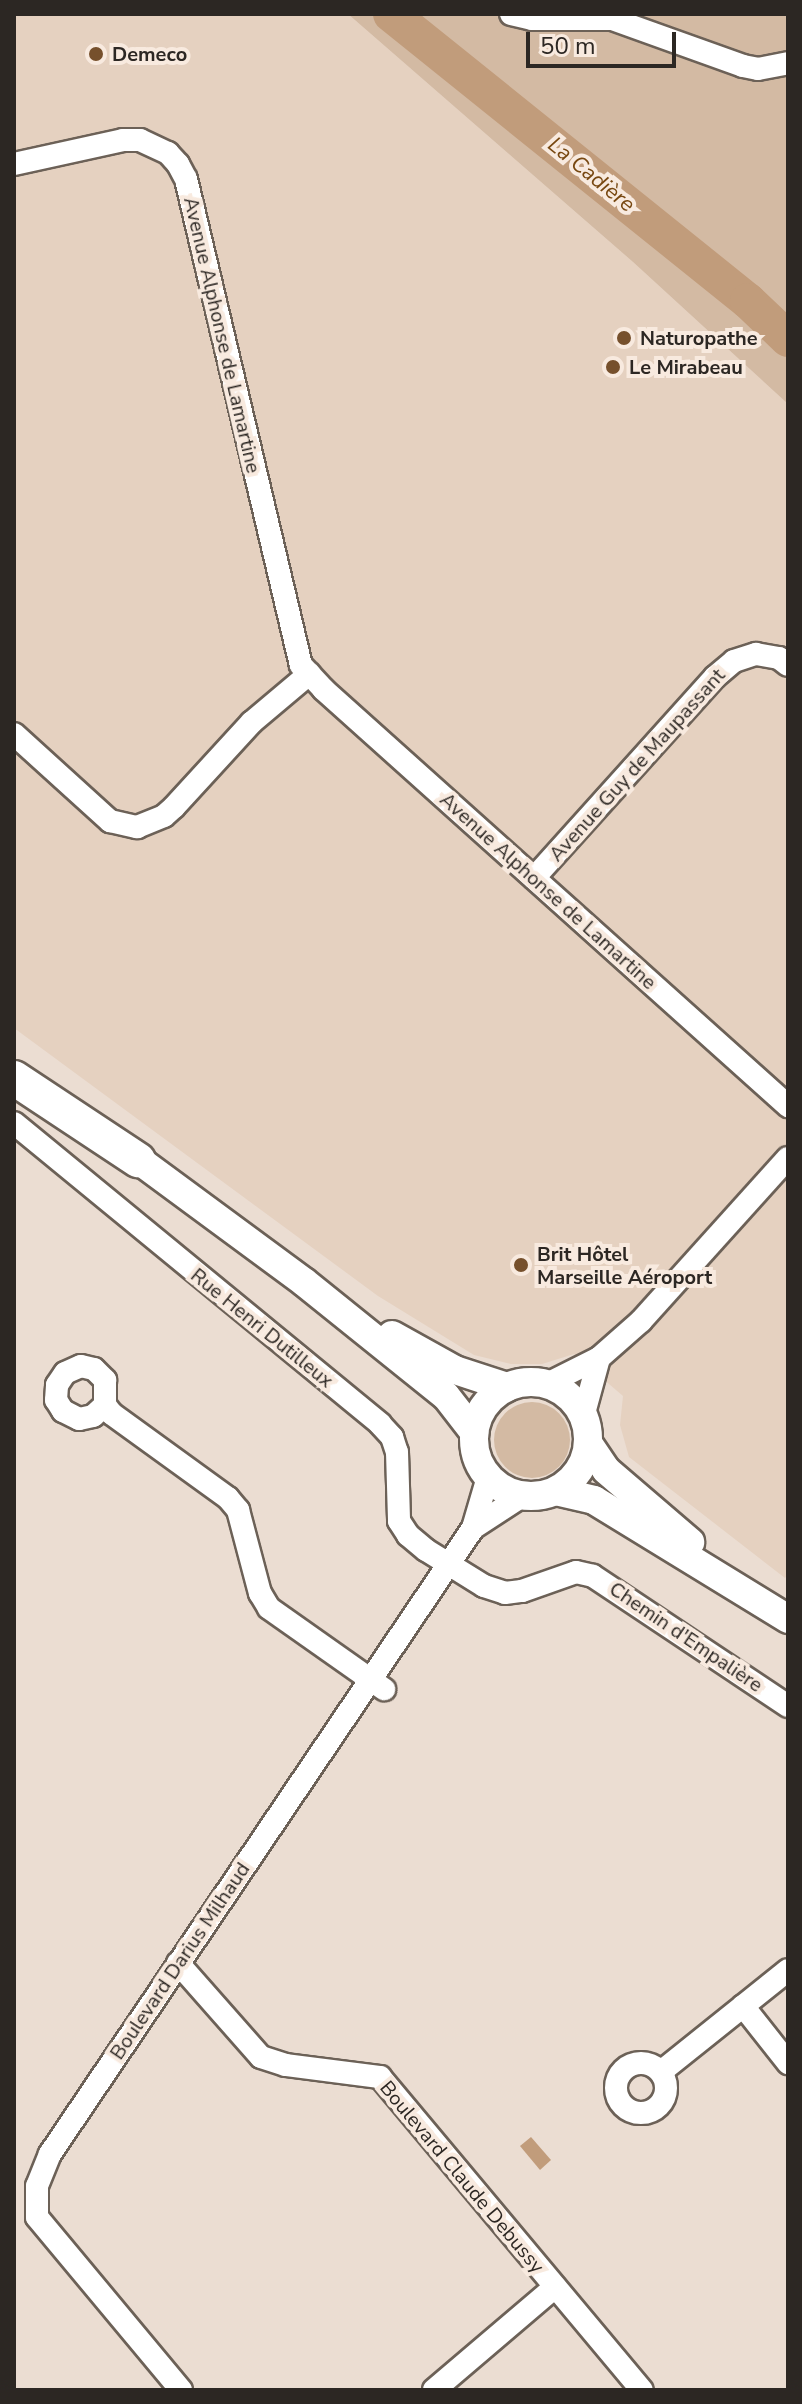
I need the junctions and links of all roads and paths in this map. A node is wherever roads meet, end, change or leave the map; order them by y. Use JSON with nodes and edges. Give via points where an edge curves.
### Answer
{"nodes":[{"id":1,"x":511,"y":14,"type":"edge"},
{"id":2,"x":788,"y":63,"type":"edge"},
{"id":3,"x":14,"y":164,"type":"edge"},
{"id":4,"x":788,"y":665,"type":"edge"},
{"id":5,"x":309,"y":674,"type":"junction"},
{"id":6,"x":14,"y":734,"type":"edge"},
{"id":7,"x":534,"y":878,"type":"junction"},
{"id":8,"x":14,"y":1065,"type":"edge"},
{"id":9,"x":14,"y":1078,"type":"edge"},
{"id":10,"x":788,"y":1106,"type":"edge"},
{"id":11,"x":14,"y":1123,"type":"edge"},
{"id":12,"x":788,"y":1158,"type":"edge"},
{"id":13,"x":138,"y":1160,"type":"junction"},
{"id":14,"x":304,"y":1282,"type":"junction"},
{"id":15,"x":599,"y":1358,"type":"junction"},
{"id":16,"x":547,"y":1384,"type":"junction"},
{"id":17,"x":507,"y":1387,"type":"junction"},
{"id":18,"x":105,"y":1405,"type":"dead end"},
{"id":19,"x":585,"y":1430,"type":"junction"},
{"id":20,"x":474,"y":1432,"type":"junction"},
{"id":21,"x":488,"y":1477,"type":"junction"},
{"id":22,"x":556,"y":1491,"type":"junction"},
{"id":23,"x":522,"y":1496,"type":"junction"},
{"id":24,"x":473,"y":1528,"type":"junction"},
{"id":25,"x":449,"y":1565,"type":"junction"},
{"id":26,"x":745,"y":1589,"type":"junction"},
{"id":27,"x":788,"y":1619,"type":"edge"},
{"id":28,"x":378,"y":1684,"type":"junction"},
{"id":29,"x":788,"y":1706,"type":"edge"},
{"id":30,"x":178,"y":1963,"type":"junction"},
{"id":31,"x":788,"y":1970,"type":"edge"},
{"id":32,"x":743,"y":2006,"type":"junction"},
{"id":33,"x":788,"y":2063,"type":"edge"},
{"id":34,"x":662,"y":2071,"type":"dead end"},
{"id":35,"x":555,"y":2287,"type":"junction"},
{"id":36,"x":181,"y":2390,"type":"edge"},
{"id":37,"x":434,"y":2390,"type":"edge"},
{"id":38,"x":642,"y":2390,"type":"edge"}],
"edges":[{"from":1,"to":2,"type":"street","via":[[612,19],[743,66]]},
{"from":3,"to":5,"type":"street","name":"Avenue Alphonse de Lamartine","via":[[140,140],[178,164],[186,179],[296,649]]},
{"from":4,"to":7,"type":"street","name":"Avenue Guy de Maupassant","via":[[756,654],[724,669]]},
{"from":5,"to":6,"type":"street","via":[[252,722],[164,816],[137,827],[110,821]]},
{"from":5,"to":7,"type":"street","name":"Avenue Alphonse de Lamartine"},
{"from":7,"to":10,"type":"street","name":"Avenue Alphonse de Lamartine"},
{"from":8,"to":13,"type":"main road"},
{"from":9,"to":13,"type":"highway"},
{"from":11,"to":25,"type":"street","name":"Rue Henri Dutilleux","via":[[380,1424],[397,1452],[399,1521],[408,1535]]},
{"from":12,"to":15,"type":"street","via":[[641,1321]]},
{"from":13,"to":14,"type":"main road"},
{"from":14,"to":17,"type":"main road","via":[[455,1370]]},
{"from":14,"to":20,"type":"main road","via":[[446,1396]]},
{"from":15,"to":16,"type":"street"},
{"from":15,"to":19,"type":"street"},
{"from":16,"to":17,"type":"main road"},
{"from":16,"to":19,"type":"main road","via":[[564,1393]]},
{"from":17,"to":20,"type":"main road","via":[[486,1406]]},
{"from":18,"to":28,"type":"street","via":[[228,1498],[244,1523],[260,1593],[269,1608]]},
{"from":19,"to":22,"type":"main road","via":[[579,1471]]},
{"from":19,"to":26,"type":"main road","via":[[606,1470]]},
{"from":20,"to":21,"type":"main road","via":[[479,1463]]},
{"from":21,"to":23,"type":"main road"},
{"from":21,"to":24,"type":"street","name":"Boulevard Darius Milhaud"},
{"from":22,"to":23,"type":"main road"},
{"from":22,"to":26,"type":"main road","via":[[594,1500]]},
{"from":23,"to":24,"type":"street","name":"Boulevard Darius Milhaud"},
{"from":24,"to":25,"type":"street","name":"Boulevard Darius Milhaud"},
{"from":25,"to":28,"type":"street","name":"Boulevard Darius Milhaud"},
{"from":25,"to":29,"type":"street","name":"Chemin d'Empalière","via":[[505,1593],[576,1572],[593,1576]]},
{"from":26,"to":27,"type":"main road"},
{"from":28,"to":30,"type":"street","name":"Boulevard Darius Milhaud"},
{"from":30,"to":35,"type":"street","name":"Boulevard Claude Debussy","via":[[261,2057],[380,2077]]},
{"from":30,"to":36,"type":"street","name":"Boulevard Darius Milhaud","via":[[50,2154],[37,2186],[37,2217]]},
{"from":31,"to":32,"type":"street"},
{"from":32,"to":33,"type":"street"},
{"from":32,"to":34,"type":"street"},
{"from":35,"to":37,"type":"street"},
{"from":35,"to":38,"type":"street","name":"Boulevard Claude Debussy"}]}
